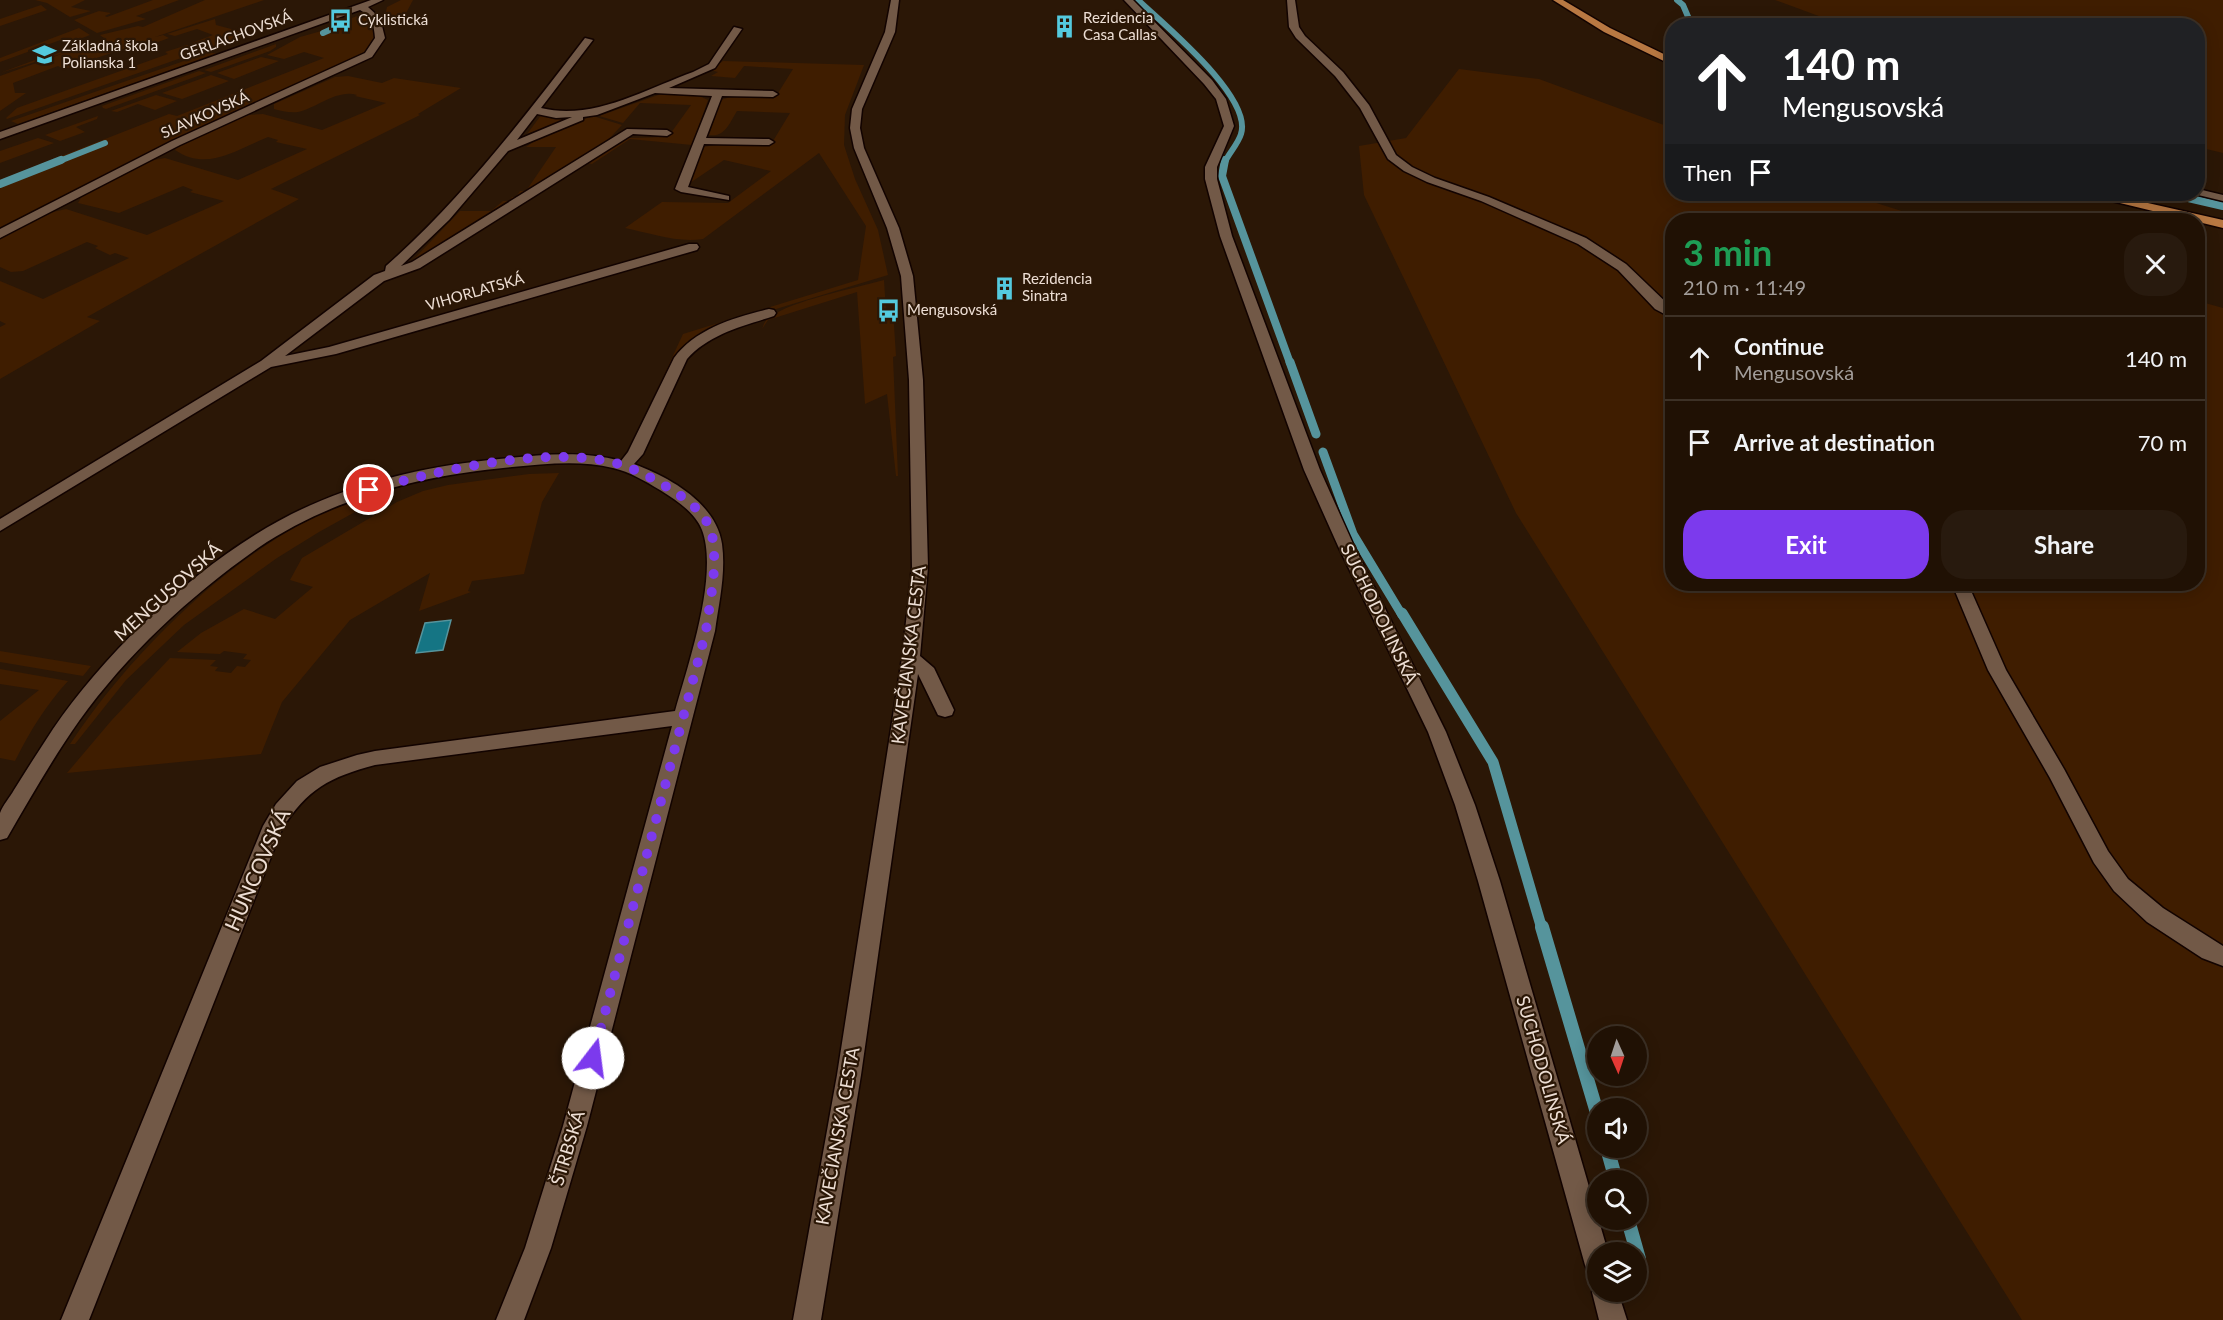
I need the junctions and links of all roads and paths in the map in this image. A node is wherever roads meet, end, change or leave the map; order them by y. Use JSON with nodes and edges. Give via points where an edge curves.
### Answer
{"nodes":[{"id":1,"x":379,"y":0,"type":"edge"},
{"id":2,"x":895,"y":0,"type":"edge"},
{"id":3,"x":1128,"y":0,"type":"edge"},
{"id":4,"x":1291,"y":0,"type":"edge"},
{"id":5,"x":1557,"y":0,"type":"edge"},
{"id":6,"x":360,"y":7,"type":"junction"},
{"id":7,"x":738,"y":28,"type":"dead end"},
{"id":8,"x":588,"y":40,"type":"dead end"},
{"id":9,"x":1665,"y":59,"type":"edge"},
{"id":10,"x":654,"y":90,"type":"junction"},
{"id":11,"x":718,"y":93,"type":"junction"},
{"id":12,"x":773,"y":94,"type":"dead end"},
{"id":13,"x":535,"y":110,"type":"junction"},
{"id":14,"x":594,"y":112,"type":"junction"},
{"id":15,"x":667,"y":133,"type":"dead end"},
{"id":16,"x":0,"y":136,"type":"edge"},
{"id":17,"x":699,"y":141,"type":"junction"},
{"id":18,"x":769,"y":142,"type":"dead end"},
{"id":19,"x":506,"y":149,"type":"junction"},
{"id":20,"x":2205,"y":194,"type":"edge"},
{"id":21,"x":725,"y":198,"type":"dead end"},
{"id":22,"x":2223,"y":198,"type":"edge"},
{"id":23,"x":2125,"y":201,"type":"edge"},
{"id":24,"x":2176,"y":213,"type":"edge"},
{"id":25,"x":2205,"y":220,"type":"edge"},
{"id":26,"x":2223,"y":224,"type":"edge"},
{"id":27,"x":0,"y":234,"type":"edge"},
{"id":28,"x":693,"y":247,"type":"dead end"},
{"id":29,"x":379,"y":278,"type":"junction"},
{"id":30,"x":1665,"y":309,"type":"edge"},
{"id":31,"x":769,"y":312,"type":"dead end"},
{"id":32,"x":266,"y":364,"type":"junction"},
{"id":33,"x":624,"y":466,"type":"junction"},
{"id":34,"x":678,"y":494,"type":"joint"},
{"id":35,"x":0,"y":526,"type":"edge"},
{"id":36,"x":1963,"y":591,"type":"edge"},
{"id":37,"x":911,"y":658,"type":"junction"},
{"id":38,"x":945,"y":710,"type":"dead end"},
{"id":39,"x":684,"y":717,"type":"junction"},
{"id":40,"x":0,"y":832,"type":"edge"},
{"id":41,"x":2223,"y":956,"type":"edge"},
{"id":42,"x":1591,"y":1242,"type":"edge"},
{"id":43,"x":1608,"y":1302,"type":"edge"},
{"id":44,"x":75,"y":1320,"type":"edge"},
{"id":45,"x":510,"y":1320,"type":"edge"},
{"id":46,"x":807,"y":1320,"type":"edge"},
{"id":47,"x":1613,"y":1320,"type":"edge"}],
"edges":[{"from":1,"to":6,"type":"street","name":"GERLACHOVSKÁ"},
{"from":2,"to":37,"type":"street","name":"KAVEČIANSKA CESTA","via":[[890,32],[857,109],[855,128],[863,158],[899,244],[910,299],[920,496],[920,567]]},
{"from":3,"to":42,"type":"street","name":"SUCHODOLINSKÁ","via":[[1221,99],[1229,126],[1210,167],[1226,236],[1312,470],[1437,732],[1465,805]]},
{"from":4,"to":30,"type":"street","via":[[1294,27],[1301,38],[1365,106],[1392,157],[1431,180],[1582,241],[1622,267]]},
{"from":5,"to":9,"type":"main road"},
{"from":6,"to":16,"type":"street","name":"GERLACHOVSKÁ"},
{"from":6,"to":27,"type":"street","name":"SLAVKOVSKÁ","via":[[370,10],[380,27],[380,38],[369,55],[339,72],[176,143]]},
{"from":7,"to":10,"type":"street","via":[[712,66]]},
{"from":8,"to":13,"type":"street","name":"VIHORLATSKÁ"},
{"from":10,"to":11,"type":"street"},
{"from":10,"to":14,"type":"street"},
{"from":11,"to":12,"type":"street"},
{"from":11,"to":17,"type":"street"},
{"from":13,"to":14,"type":"street","via":[[556,115]]},
{"from":13,"to":19,"type":"street","name":"VIHORLATSKÁ"},
{"from":14,"to":19,"type":"street"},
{"from":15,"to":29,"type":"street","name":"VIHORLATSKÁ","via":[[631,131],[416,265]]},
{"from":17,"to":18,"type":"street"},
{"from":17,"to":21,"type":"street","via":[[681,189]]},
{"from":19,"to":29,"type":"street","name":"VIHORLATSKÁ","via":[[404,258]]},
{"from":20,"to":22,"type":"street"},
{"from":23,"to":24,"type":"main road"},
{"from":25,"to":26,"type":"main road"},
{"from":28,"to":32,"type":"street","name":"VIHORLATSKÁ","via":[[331,351]]},
{"from":29,"to":32,"type":"street","name":"VIHORLATSKÁ"},
{"from":31,"to":33,"type":"street","via":[[704,337],[687,349],[635,453]]},
{"from":32,"to":35,"type":"street","name":"VIHORLATSKÁ"},
{"from":33,"to":34,"type":"street","name":"MENGUSOVSKÁ"},
{"from":33,"to":40,"type":"street","name":"MENGUSOVSKÁ","via":[[574,458],[455,469],[335,501],[279,528],[208,577],[98,684],[54,742]]},
{"from":34,"to":39,"type":"street","name":"ŠTRBSKÁ","via":[[701,513],[712,534],[714,572],[706,631]]},
{"from":36,"to":41,"type":"street","via":[[1997,670],[2101,857],[2121,885],[2155,915]]},
{"from":37,"to":38,"type":"street","via":[[928,673]]},
{"from":37,"to":46,"type":"street","name":"KAVEČIANSKA CESTA","via":[[849,1075]]},
{"from":39,"to":44,"type":"street","name":"HUNCOVSKÁ","via":[[375,758],[336,768],[307,782],[273,826]]},
{"from":39,"to":45,"type":"street","name":"ŠTRBSKÁ","via":[[575,1126],[538,1248]]},
{"from":43,"to":47,"type":"street"}]}
